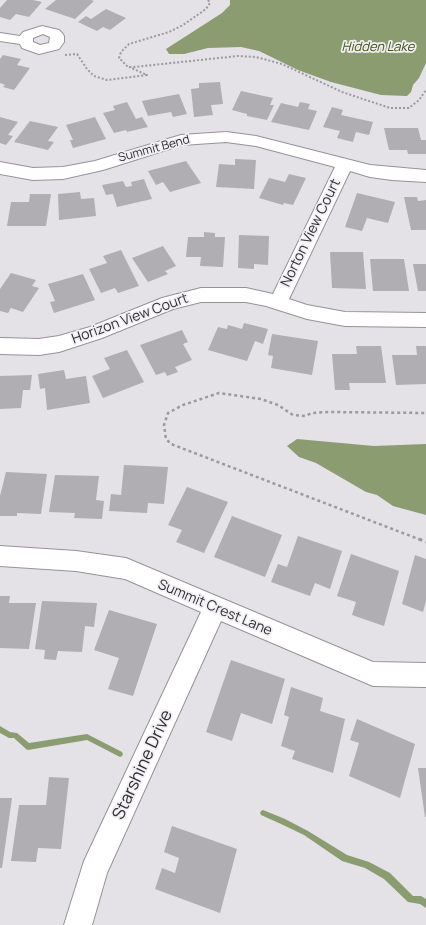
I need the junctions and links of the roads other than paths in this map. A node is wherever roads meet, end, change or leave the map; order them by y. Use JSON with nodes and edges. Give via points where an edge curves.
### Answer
{"nodes":[{"id":1,"x":0,"y":37,"type":"edge"},
{"id":2,"x":26,"y":41,"type":"dead end"},
{"id":3,"x":345,"y":164,"type":"junction"},
{"id":4,"x":0,"y":168,"type":"edge"},
{"id":5,"x":426,"y":176,"type":"edge"},
{"id":6,"x":278,"y":303,"type":"junction"},
{"id":7,"x":426,"y":320,"type":"edge"},
{"id":8,"x":0,"y":346,"type":"edge"},
{"id":9,"x":0,"y":556,"type":"edge"},
{"id":10,"x":215,"y":608,"type":"junction"},
{"id":11,"x":426,"y":675,"type":"edge"},
{"id":12,"x":78,"y":925,"type":"edge"}],
"edges":[{"from":1,"to":2,"type":"street"},
{"from":3,"to":4,"type":"street","name":"Summit Bend","via":[[256,142],[212,137],[163,144],[97,166],[63,173],[33,174]]},
{"from":3,"to":5,"type":"street","name":"Summit Bend","via":[[392,174]]},
{"from":3,"to":6,"type":"street","name":"Norton View Court"},
{"from":6,"to":7,"type":"street","name":"Horizon View Court","via":[[307,312],[344,318]]},
{"from":6,"to":8,"type":"street","name":"Horizon View Court","via":[[246,294],[201,295],[169,303],[76,340],[39,347]]},
{"from":9,"to":10,"type":"street","name":"Summit Crest Lane","via":[[76,561],[126,569]]},
{"from":10,"to":11,"type":"street","name":"Summit Crest Lane","via":[[373,674]]},
{"from":10,"to":12,"type":"street","name":"Starshine Drive","via":[[94,871]]}]}
